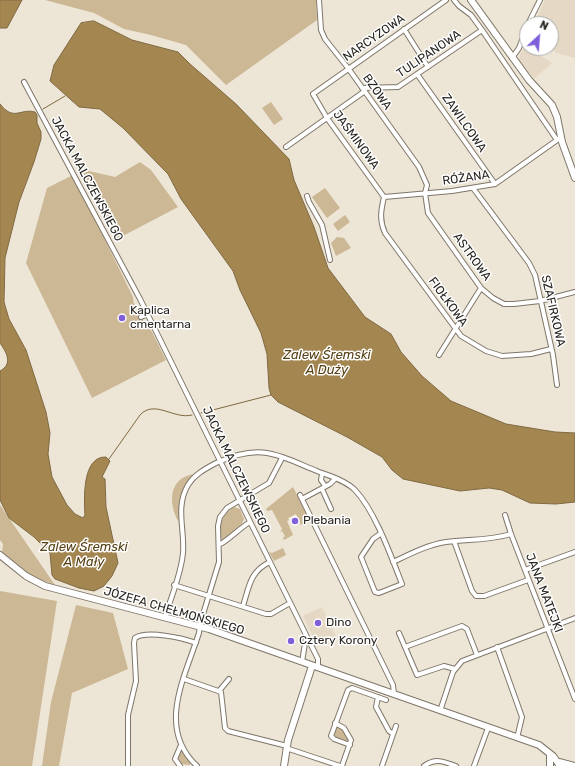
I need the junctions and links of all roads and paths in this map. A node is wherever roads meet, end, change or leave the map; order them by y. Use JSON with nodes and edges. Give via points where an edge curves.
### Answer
{"nodes":[{"id":1,"x":319,"y":0,"type":"edge"},
{"id":2,"x":446,"y":0,"type":"edge"},
{"id":3,"x":454,"y":0,"type":"edge"},
{"id":4,"x":471,"y":0,"type":"edge"},
{"id":5,"x":540,"y":0,"type":"edge"},
{"id":6,"x":532,"y":16,"type":"edge"},
{"id":7,"x":404,"y":29,"type":"junction"},
{"id":8,"x":482,"y":30,"type":"junction"},
{"id":9,"x":519,"y":48,"type":"edge"},
{"id":10,"x":512,"y":58,"type":"junction"},
{"id":11,"x":428,"y":67,"type":"junction"},
{"id":12,"x":348,"y":68,"type":"junction"},
{"id":13,"x":417,"y":74,"type":"junction"},
{"id":14,"x":24,"y":82,"type":"dead end"},
{"id":15,"x":363,"y":90,"type":"junction"},
{"id":16,"x":313,"y":94,"type":"joint"},
{"id":17,"x":327,"y":118,"type":"junction"},
{"id":18,"x":559,"y":139,"type":"junction"},
{"id":19,"x":286,"y":147,"type":"dead end"},
{"id":20,"x":575,"y":178,"type":"edge"},
{"id":21,"x":495,"y":184,"type":"junction"},
{"id":22,"x":473,"y":188,"type":"junction"},
{"id":23,"x":425,"y":193,"type":"junction"},
{"id":24,"x":308,"y":196,"type":"dead end"},
{"id":25,"x":384,"y":196,"type":"junction"},
{"id":26,"x":330,"y":260,"type":"dead end"},
{"id":27,"x":481,"y":288,"type":"junction"},
{"id":28,"x":575,"y":292,"type":"edge"},
{"id":29,"x":540,"y":301,"type":"junction"},
{"id":30,"x":148,"y":314,"type":"junction"},
{"id":31,"x":141,"y":317,"type":"dead end"},
{"id":32,"x":455,"y":329,"type":"junction"},
{"id":33,"x":551,"y":349,"type":"junction"},
{"id":34,"x":439,"y":355,"type":"dead end"},
{"id":35,"x":557,"y":385,"type":"dead end"},
{"id":36,"x":282,"y":458,"type":"junction"},
{"id":37,"x":220,"y":462,"type":"junction"},
{"id":38,"x":322,"y":474,"type":"junction"},
{"id":39,"x":335,"y":479,"type":"junction"},
{"id":40,"x":324,"y":488,"type":"junction"},
{"id":41,"x":240,"y":501,"type":"junction"},
{"id":42,"x":331,"y":509,"type":"dead end"},
{"id":43,"x":505,"y":515,"type":"dead end"},
{"id":44,"x":250,"y":522,"type":"junction"},
{"id":45,"x":380,"y":534,"type":"junction"},
{"id":46,"x":511,"y":534,"type":"junction"},
{"id":47,"x":454,"y":541,"type":"junction"},
{"id":48,"x":220,"y":544,"type":"junction"},
{"id":49,"x":575,"y":552,"type":"edge"},
{"id":50,"x":0,"y":555,"type":"edge"},
{"id":51,"x":270,"y":562,"type":"junction"},
{"id":52,"x":393,"y":562,"type":"junction"},
{"id":53,"x":525,"y":570,"type":"junction"},
{"id":54,"x":528,"y":580,"type":"junction"},
{"id":55,"x":174,"y":586,"type":"junction"},
{"id":56,"x":209,"y":595,"type":"junction"},
{"id":57,"x":290,"y":603,"type":"junction"},
{"id":58,"x":243,"y":606,"type":"junction"},
{"id":59,"x":165,"y":618,"type":"junction"},
{"id":60,"x":575,"y":618,"type":"edge"},
{"id":61,"x":200,"y":627,"type":"junction"},
{"id":62,"x":547,"y":628,"type":"junction"},
{"id":63,"x":399,"y":633,"type":"dead end"},
{"id":64,"x":306,"y":636,"type":"junction"},
{"id":65,"x":196,"y":643,"type":"junction"},
{"id":66,"x":405,"y":647,"type":"junction"},
{"id":67,"x":496,"y":647,"type":"junction"},
{"id":68,"x":477,"y":655,"type":"junction"},
{"id":69,"x":302,"y":662,"type":"junction"},
{"id":70,"x":315,"y":667,"type":"junction"},
{"id":71,"x":455,"y":669,"type":"junction"},
{"id":72,"x":184,"y":679,"type":"junction"},
{"id":73,"x":230,"y":679,"type":"dead end"},
{"id":74,"x":220,"y":691,"type":"junction"},
{"id":75,"x":394,"y":694,"type":"junction"},
{"id":76,"x":378,"y":697,"type":"junction"},
{"id":77,"x":575,"y":699,"type":"edge"},
{"id":78,"x":386,"y":700,"type":"dead end"},
{"id":79,"x":440,"y":711,"type":"junction"},
{"id":80,"x":335,"y":723,"type":"junction"},
{"id":81,"x":396,"y":726,"type":"dead end"},
{"id":82,"x":488,"y":728,"type":"junction"},
{"id":83,"x":393,"y":734,"type":"junction"},
{"id":84,"x":517,"y":738,"type":"junction"},
{"id":85,"x":181,"y":745,"type":"junction"},
{"id":86,"x":350,"y":745,"type":"junction"},
{"id":87,"x":287,"y":747,"type":"junction"},
{"id":88,"x":555,"y":764,"type":"edge"},
{"id":89,"x":128,"y":766,"type":"edge"},
{"id":90,"x":180,"y":766,"type":"edge"},
{"id":91,"x":196,"y":766,"type":"edge"},
{"id":92,"x":284,"y":766,"type":"edge"},
{"id":93,"x":341,"y":766,"type":"edge"},
{"id":94,"x":382,"y":766,"type":"edge"},
{"id":95,"x":424,"y":766,"type":"edge"},
{"id":96,"x":456,"y":766,"type":"edge"},
{"id":97,"x":474,"y":766,"type":"edge"},
{"id":98,"x":575,"y":766,"type":"edge"}],
"edges":[{"from":1,"to":12,"type":"street","name":"BZOWA","via":[[324,39]]},
{"from":2,"to":7,"type":"street","name":"NARCYZOWA"},
{"from":3,"to":8,"type":"street","via":[[471,15]]},
{"from":4,"to":10,"type":"street"},
{"from":5,"to":6,"type":"street"},
{"from":7,"to":11,"type":"street"},
{"from":7,"to":12,"type":"street","name":"NARCYZOWA"},
{"from":8,"to":11,"type":"street","name":"TULIPANOWA"},
{"from":8,"to":18,"type":"street"},
{"from":9,"to":10,"type":"street"},
{"from":10,"to":18,"type":"street","via":[[552,105],[557,117]]},
{"from":11,"to":13,"type":"street","name":"TULIPANOWA"},
{"from":12,"to":15,"type":"street","name":"BZOWA"},
{"from":12,"to":16,"type":"street","name":"NARCYZOWA"},
{"from":13,"to":15,"type":"street","name":"TULIPANOWA","via":[[398,87]]},
{"from":13,"to":21,"type":"street","name":"ZAWILCOWA"},
{"from":14,"to":30,"type":"street","name":"JACKA MALCZEWSKIEGO"},
{"from":15,"to":17,"type":"street"},
{"from":15,"to":23,"type":"street","name":"BZOWA","via":[[423,174],[427,185]]},
{"from":16,"to":17,"type":"street","name":"JAŚMINOWA"},
{"from":17,"to":19,"type":"street"},
{"from":17,"to":25,"type":"street","name":"JAŚMINOWA"},
{"from":18,"to":20,"type":"street"},
{"from":18,"to":21,"type":"street","name":"RÓŻANA"},
{"from":21,"to":22,"type":"street","name":"RÓŻANA"},
{"from":22,"to":23,"type":"street","name":"RÓŻANA"},
{"from":22,"to":29,"type":"street","name":"SZAFIRKOWA","via":[[529,263],[535,275]]},
{"from":23,"to":25,"type":"street","name":"RÓŻANA"},
{"from":23,"to":27,"type":"street","name":"ASTROWA","via":[[428,213]]},
{"from":24,"to":26,"type":"street","via":[[322,226]]},
{"from":25,"to":32,"type":"street","name":"FIOŁKOWA","via":[[381,217],[385,233]]},
{"from":27,"to":29,"type":"street","name":"ASTROWA","via":[[504,304]]},
{"from":27,"to":32,"type":"street"},
{"from":28,"to":29,"type":"street","name":"ASTROWA"},
{"from":29,"to":33,"type":"street","name":"SZAFIRKOWA"},
{"from":30,"to":31,"type":"street"},
{"from":30,"to":37,"type":"street","name":"JACKA MALCZEWSKIEGO"},
{"from":32,"to":33,"type":"street","name":"FIOŁKOWA","via":[[479,348],[502,356],[531,354]]},
{"from":32,"to":34,"type":"street"},
{"from":33,"to":35,"type":"street","name":"SZAFIRKOWA"},
{"from":36,"to":37,"type":"street","via":[[265,452],[251,451]]},
{"from":36,"to":38,"type":"street"},
{"from":36,"to":41,"type":"street","via":[[269,483]]},
{"from":37,"to":41,"type":"street","name":"JACKA MALCZEWSKIEGO"},
{"from":37,"to":55,"type":"street","via":[[196,475],[184,493],[181,507],[183,553]]},
{"from":38,"to":39,"type":"street"},
{"from":38,"to":40,"type":"street"},
{"from":39,"to":40,"type":"street"},
{"from":39,"to":45,"type":"street","via":[[348,484],[356,492]]},
{"from":40,"to":42,"type":"street"},
{"from":40,"to":75,"type":"street","via":[[301,497],[393,685]]},
{"from":41,"to":44,"type":"street","name":"JACKA MALCZEWSKIEGO"},
{"from":41,"to":48,"type":"street","via":[[227,508],[220,518]]},
{"from":43,"to":46,"type":"street","name":"JANA MATEJKI"},
{"from":44,"to":48,"type":"street","via":[[233,533],[225,543]]},
{"from":44,"to":51,"type":"street","name":"JACKA MALCZEWSKIEGO"},
{"from":45,"to":52,"type":"street"},
{"from":45,"to":52,"type":"street","via":[[361,556],[374,590],[380,593],[402,584]]},
{"from":46,"to":47,"type":"street","via":[[486,540]]},
{"from":46,"to":53,"type":"street","name":"JANA MATEJKI"},
{"from":47,"to":52,"type":"street","via":[[424,548]]},
{"from":47,"to":54,"type":"street","via":[[476,596],[484,596]]},
{"from":48,"to":56,"type":"street","via":[[219,562]]},
{"from":49,"to":53,"type":"street"},
{"from":50,"to":59,"type":"street","name":"JÓZEFA CHEŁMOŃSKIEGO","via":[[26,576],[45,586]]},
{"from":51,"to":57,"type":"street","name":"JACKA MALCZEWSKIEGO"},
{"from":51,"to":58,"type":"street","via":[[254,573]]},
{"from":53,"to":54,"type":"street","name":"JANA MATEJKI"},
{"from":54,"to":62,"type":"street","name":"JANA MATEJKI"},
{"from":55,"to":56,"type":"street"},
{"from":55,"to":59,"type":"street"},
{"from":56,"to":58,"type":"street"},
{"from":56,"to":61,"type":"street"},
{"from":57,"to":58,"type":"street","via":[[270,614]]},
{"from":57,"to":64,"type":"street","name":"JACKA MALCZEWSKIEGO"},
{"from":59,"to":61,"type":"street","name":"JÓZEFA CHEŁMOŃSKIEGO"},
{"from":60,"to":62,"type":"street"},
{"from":61,"to":65,"type":"street"},
{"from":61,"to":69,"type":"street","name":"JÓZEFA CHEŁMOŃSKIEGO"},
{"from":62,"to":67,"type":"street"},
{"from":62,"to":77,"type":"street","name":"JANA MATEJKI"},
{"from":63,"to":66,"type":"street"},
{"from":64,"to":69,"type":"street"},
{"from":64,"to":70,"type":"street","name":"JACKA MALCZEWSKIEGO","via":[[318,661]]},
{"from":65,"to":72,"type":"street"},
{"from":65,"to":89,"type":"street","via":[[165,636],[141,635],[135,638],[136,681],[128,715]]},
{"from":66,"to":68,"type":"street","via":[[462,626],[466,629]]},
{"from":66,"to":71,"type":"street","via":[[414,672],[420,676],[444,666]]},
{"from":67,"to":68,"type":"street"},
{"from":67,"to":84,"type":"street","via":[[522,717]]},
{"from":68,"to":71,"type":"street","via":[[462,661]]},
{"from":69,"to":70,"type":"street","name":"JÓZEFA CHEŁMOŃSKIEGO"},
{"from":70,"to":75,"type":"street","name":"JÓZEFA CHEŁMOŃSKIEGO"},
{"from":70,"to":87,"type":"street"},
{"from":71,"to":79,"type":"street"},
{"from":72,"to":74,"type":"street"},
{"from":72,"to":85,"type":"street","via":[[175,716]]},
{"from":73,"to":74,"type":"street"},
{"from":74,"to":87,"type":"street","via":[[228,731]]},
{"from":75,"to":79,"type":"street","name":"JÓZEFA CHEŁMOŃSKIEGO"},
{"from":76,"to":78,"type":"street"},
{"from":76,"to":80,"type":"street","via":[[349,689]]},
{"from":76,"to":83,"type":"street","via":[[376,707],[388,730]]},
{"from":79,"to":82,"type":"street","name":"JÓZEFA CHEŁMOŃSKIEGO"},
{"from":80,"to":86,"type":"street","via":[[345,729],[351,738]]},
{"from":80,"to":86,"type":"street","via":[[332,738]]},
{"from":81,"to":83,"type":"street"},
{"from":82,"to":84,"type":"street","name":"JÓZEFA CHEŁMOŃSKIEGO"},
{"from":82,"to":97,"type":"street"},
{"from":83,"to":94,"type":"street"},
{"from":84,"to":88,"type":"street","name":"JÓZEFA CHEŁMOŃSKIEGO","via":[[539,745],[550,754]]},
{"from":85,"to":90,"type":"street","via":[[175,760]]},
{"from":85,"to":91,"type":"street"},
{"from":86,"to":93,"type":"street"},
{"from":87,"to":92,"type":"street"},
{"from":87,"to":93,"type":"street"},
{"from":88,"to":98,"type":"street","name":"JÓZEFA CHEŁMOŃSKIEGO"},
{"from":95,"to":96,"type":"street","via":[[436,760]]}]}
